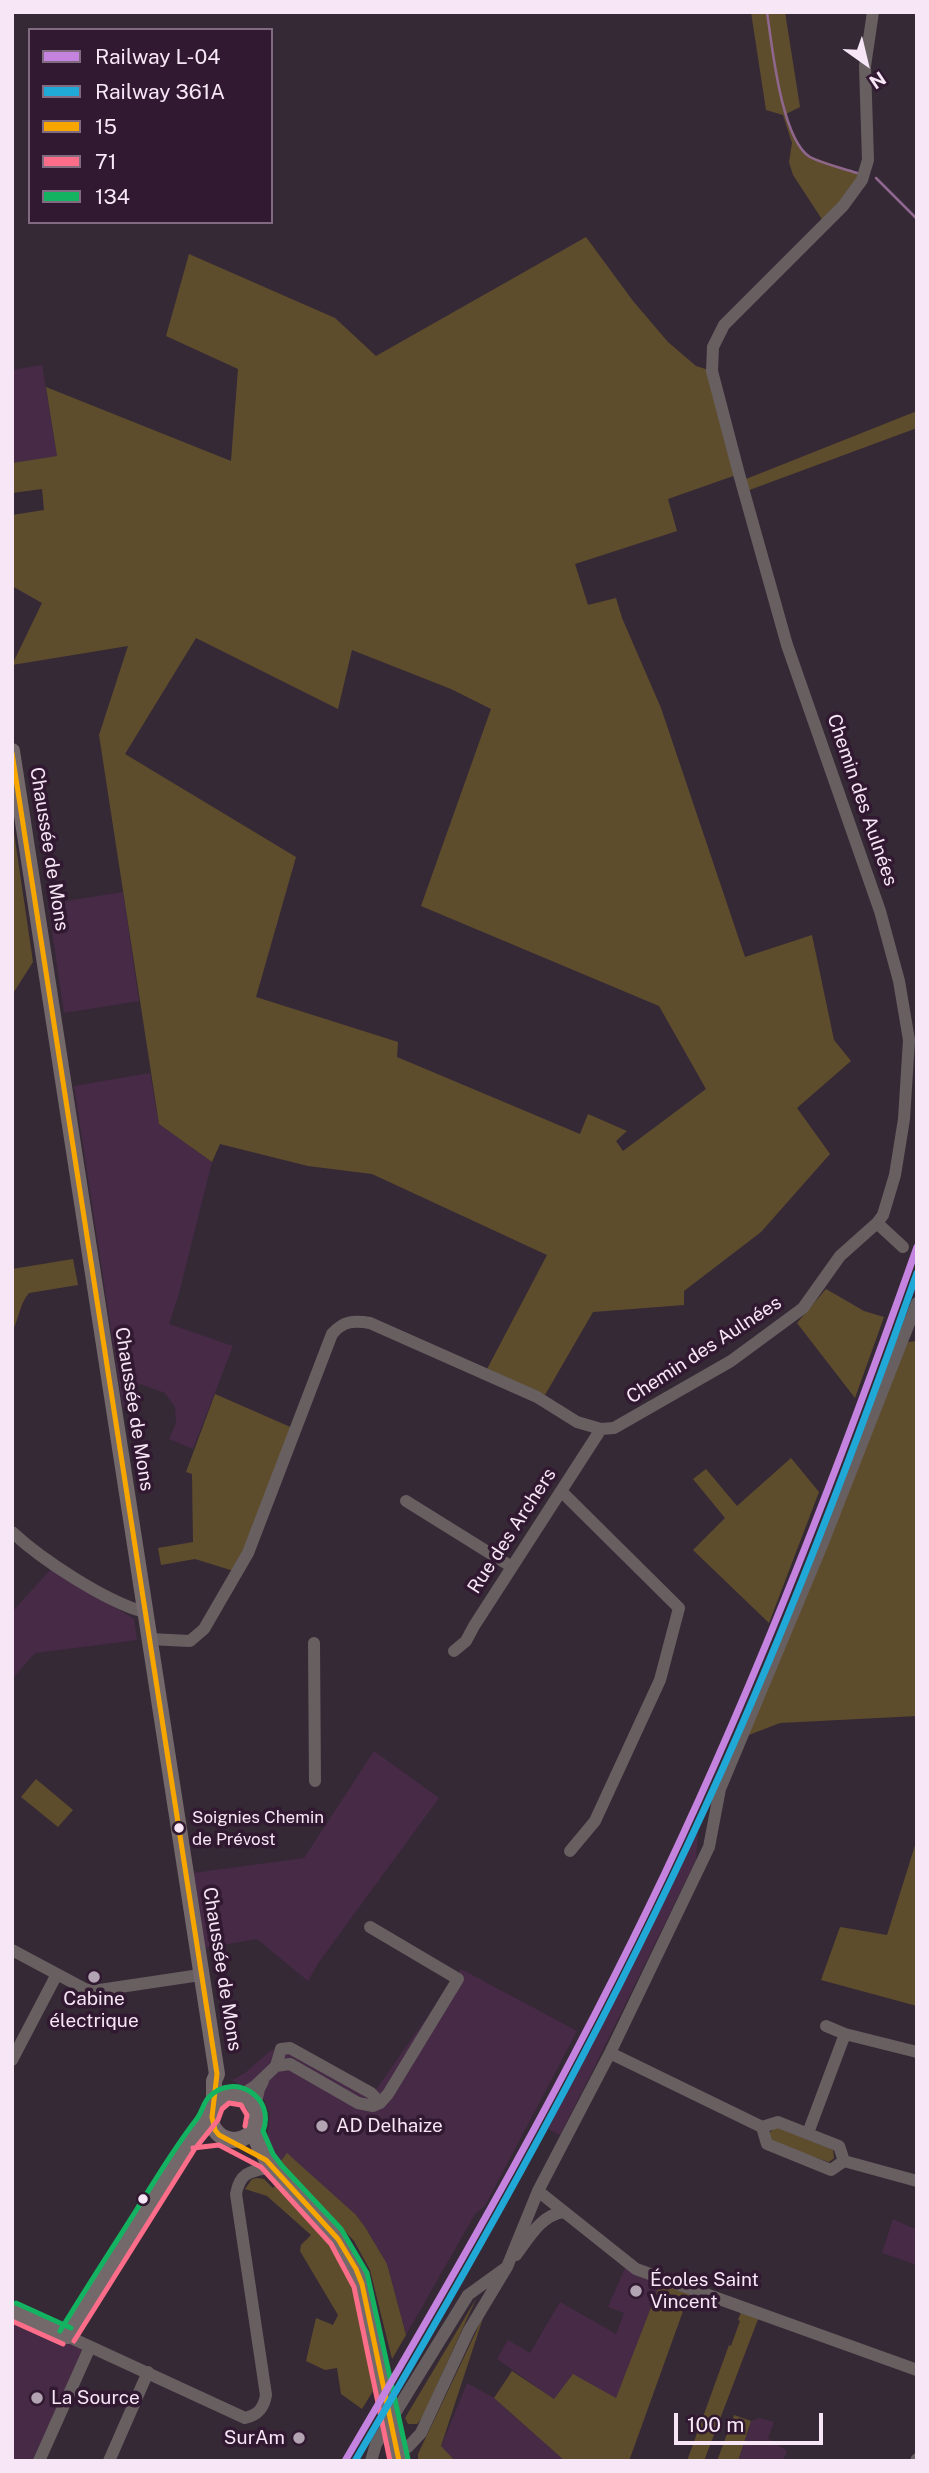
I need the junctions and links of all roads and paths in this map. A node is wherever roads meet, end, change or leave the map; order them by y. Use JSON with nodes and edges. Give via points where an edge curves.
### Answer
{"nodes":[{"id":1,"x":873,"y":12,"type":"edge"},
{"id":2,"x":12,"y":751,"type":"edge"},
{"id":3,"x":877,"y":1223,"type":"junction"},
{"id":4,"x":903,"y":1247,"type":"dead end"},
{"id":5,"x":917,"y":1303,"type":"edge"},
{"id":6,"x":601,"y":1429,"type":"junction"},
{"id":7,"x":561,"y":1491,"type":"junction"},
{"id":8,"x":406,"y":1500,"type":"dead end"},
{"id":9,"x":12,"y":1532,"type":"edge"},
{"id":10,"x":512,"y":1567,"type":"junction"},
{"id":11,"x":144,"y":1612,"type":"junction"},
{"id":12,"x":149,"y":1639,"type":"junction"},
{"id":13,"x":314,"y":1643,"type":"dead end"},
{"id":14,"x":454,"y":1651,"type":"dead end"},
{"id":15,"x":315,"y":1781,"type":"dead end"},
{"id":16,"x":570,"y":1851,"type":"dead end"},
{"id":17,"x":370,"y":1927,"type":"dead end"},
{"id":18,"x":12,"y":1950,"type":"edge"},
{"id":19,"x":57,"y":1975,"type":"junction"},
{"id":20,"x":200,"y":1975,"type":"junction"},
{"id":21,"x":826,"y":2026,"type":"dead end"},
{"id":22,"x":845,"y":2034,"type":"junction"},
{"id":23,"x":917,"y":2052,"type":"edge"},
{"id":24,"x":610,"y":2053,"type":"junction"},
{"id":25,"x":12,"y":2060,"type":"edge"},
{"id":26,"x":217,"y":2074,"type":"junction"},
{"id":27,"x":265,"y":2078,"type":"junction"},
{"id":28,"x":237,"y":2094,"type":"junction"},
{"id":29,"x":255,"y":2107,"type":"junction"},
{"id":30,"x":212,"y":2110,"type":"junction"},
{"id":31,"x":762,"y":2127,"type":"junction"},
{"id":32,"x":253,"y":2130,"type":"junction"},
{"id":33,"x":808,"y":2133,"type":"junction"},
{"id":34,"x":227,"y":2138,"type":"junction"},
{"id":35,"x":192,"y":2139,"type":"junction"},
{"id":36,"x":844,"y":2161,"type":"junction"},
{"id":37,"x":269,"y":2163,"type":"junction"},
{"id":38,"x":917,"y":2181,"type":"edge"},
{"id":39,"x":538,"y":2191,"type":"junction"},
{"id":40,"x":563,"y":2212,"type":"junction"},
{"id":41,"x":507,"y":2267,"type":"junction"},
{"id":42,"x":12,"y":2311,"type":"edge"},
{"id":43,"x":67,"y":2336,"type":"junction"},
{"id":44,"x":90,"y":2347,"type":"junction"},
{"id":45,"x":917,"y":2370,"type":"edge"},
{"id":46,"x":148,"y":2372,"type":"junction"},
{"id":47,"x":398,"y":2456,"type":"edge"},
{"id":48,"x":38,"y":2461,"type":"edge"},
{"id":49,"x":108,"y":2461,"type":"edge"},
{"id":50,"x":371,"y":2461,"type":"edge"}],
"edges":[{"from":1,"to":3,"type":"street","name":"Chemin des Aulnées","via":[[865,66],[868,160],[862,180],[843,206],[724,325],[712,360],[769,585],[880,911],[905,1012],[909,1058],[904,1119],[895,1175]]},
{"from":2,"to":11,"type":"main road","name":"Chaussée de Mons"},
{"from":3,"to":4,"type":"street"},
{"from":3,"to":6,"type":"street","name":"Chemin des Aulnées","via":[[840,1256],[793,1318],[624,1424]]},
{"from":5,"to":24,"type":"street","via":[[720,1789],[709,1847]]},
{"from":6,"to":7,"type":"street","name":"Rue des Archers"},
{"from":6,"to":12,"type":"street","via":[[577,1422],[537,1397],[370,1323],[346,1323],[332,1334],[248,1553],[204,1629],[190,1641]]},
{"from":7,"to":10,"type":"street","name":"Rue des Archers"},
{"from":7,"to":16,"type":"street","via":[[680,1608],[660,1681],[595,1821]]},
{"from":8,"to":10,"type":"street"},
{"from":9,"to":11,"type":"street","via":[[82,1581]]},
{"from":10,"to":14,"type":"street","name":"Rue des Archers","via":[[466,1641]]},
{"from":11,"to":12,"type":"main road","name":"Chaussée de Mons"},
{"from":12,"to":20,"type":"main road","name":"Chaussée de Mons"},
{"from":13,"to":15,"type":"street"},
{"from":17,"to":27,"type":"street","via":[[458,1979],[388,2094],[373,2106],[358,2103],[290,2064],[276,2066]]},
{"from":18,"to":19,"type":"street"},
{"from":19,"to":20,"type":"street","via":[[93,1991]]},
{"from":19,"to":25,"type":"street"},
{"from":20,"to":26,"type":"main road","name":"Chaussée de Mons"},
{"from":21,"to":22,"type":"street"},
{"from":22,"to":23,"type":"street"},
{"from":22,"to":33,"type":"street"},
{"from":24,"to":31,"type":"street"},
{"from":24,"to":39,"type":"street"},
{"from":26,"to":28,"type":"main road","name":"Chaussée de Mons"},
{"from":26,"to":30,"type":"main road","name":"Chaussée de Mons"},
{"from":27,"to":28,"type":"street"},
{"from":27,"to":29,"type":"street"},
{"from":28,"to":29,"type":"main road"},
{"from":28,"to":30,"type":"main road","via":[[226,2095]]},
{"from":29,"to":32,"type":"main road"},
{"from":30,"to":34,"type":"main road","via":[[212,2126]]},
{"from":30,"to":35,"type":"main road"},
{"from":31,"to":33,"type":"street","via":[[778,2122]]},
{"from":31,"to":36,"type":"street","via":[[766,2144],[831,2170]]},
{"from":32,"to":34,"type":"main road","via":[[245,2138]]},
{"from":32,"to":37,"type":"main road"},
{"from":33,"to":36,"type":"street","via":[[839,2146]]},
{"from":34,"to":35,"type":"main road"},
{"from":34,"to":37,"type":"main road"},
{"from":35,"to":43,"type":"main road"},
{"from":36,"to":38,"type":"street"},
{"from":37,"to":46,"type":"street","via":[[246,2174],[238,2182],[236,2194],[264,2403],[255,2415],[245,2418]]},
{"from":37,"to":47,"type":"main road","via":[[338,2239],[356,2269]]},
{"from":39,"to":40,"type":"street"},
{"from":39,"to":41,"type":"street"},
{"from":40,"to":41,"type":"street","via":[[542,2222]]},
{"from":40,"to":45,"type":"street","via":[[636,2269]]},
{"from":41,"to":47,"type":"street","via":[[469,2330],[421,2433]]},
{"from":41,"to":50,"type":"street","via":[[468,2295],[376,2444]]},
{"from":42,"to":43,"type":"main road"},
{"from":43,"to":44,"type":"street"},
{"from":44,"to":46,"type":"street"},
{"from":44,"to":48,"type":"street"},
{"from":46,"to":49,"type":"street"}]}
